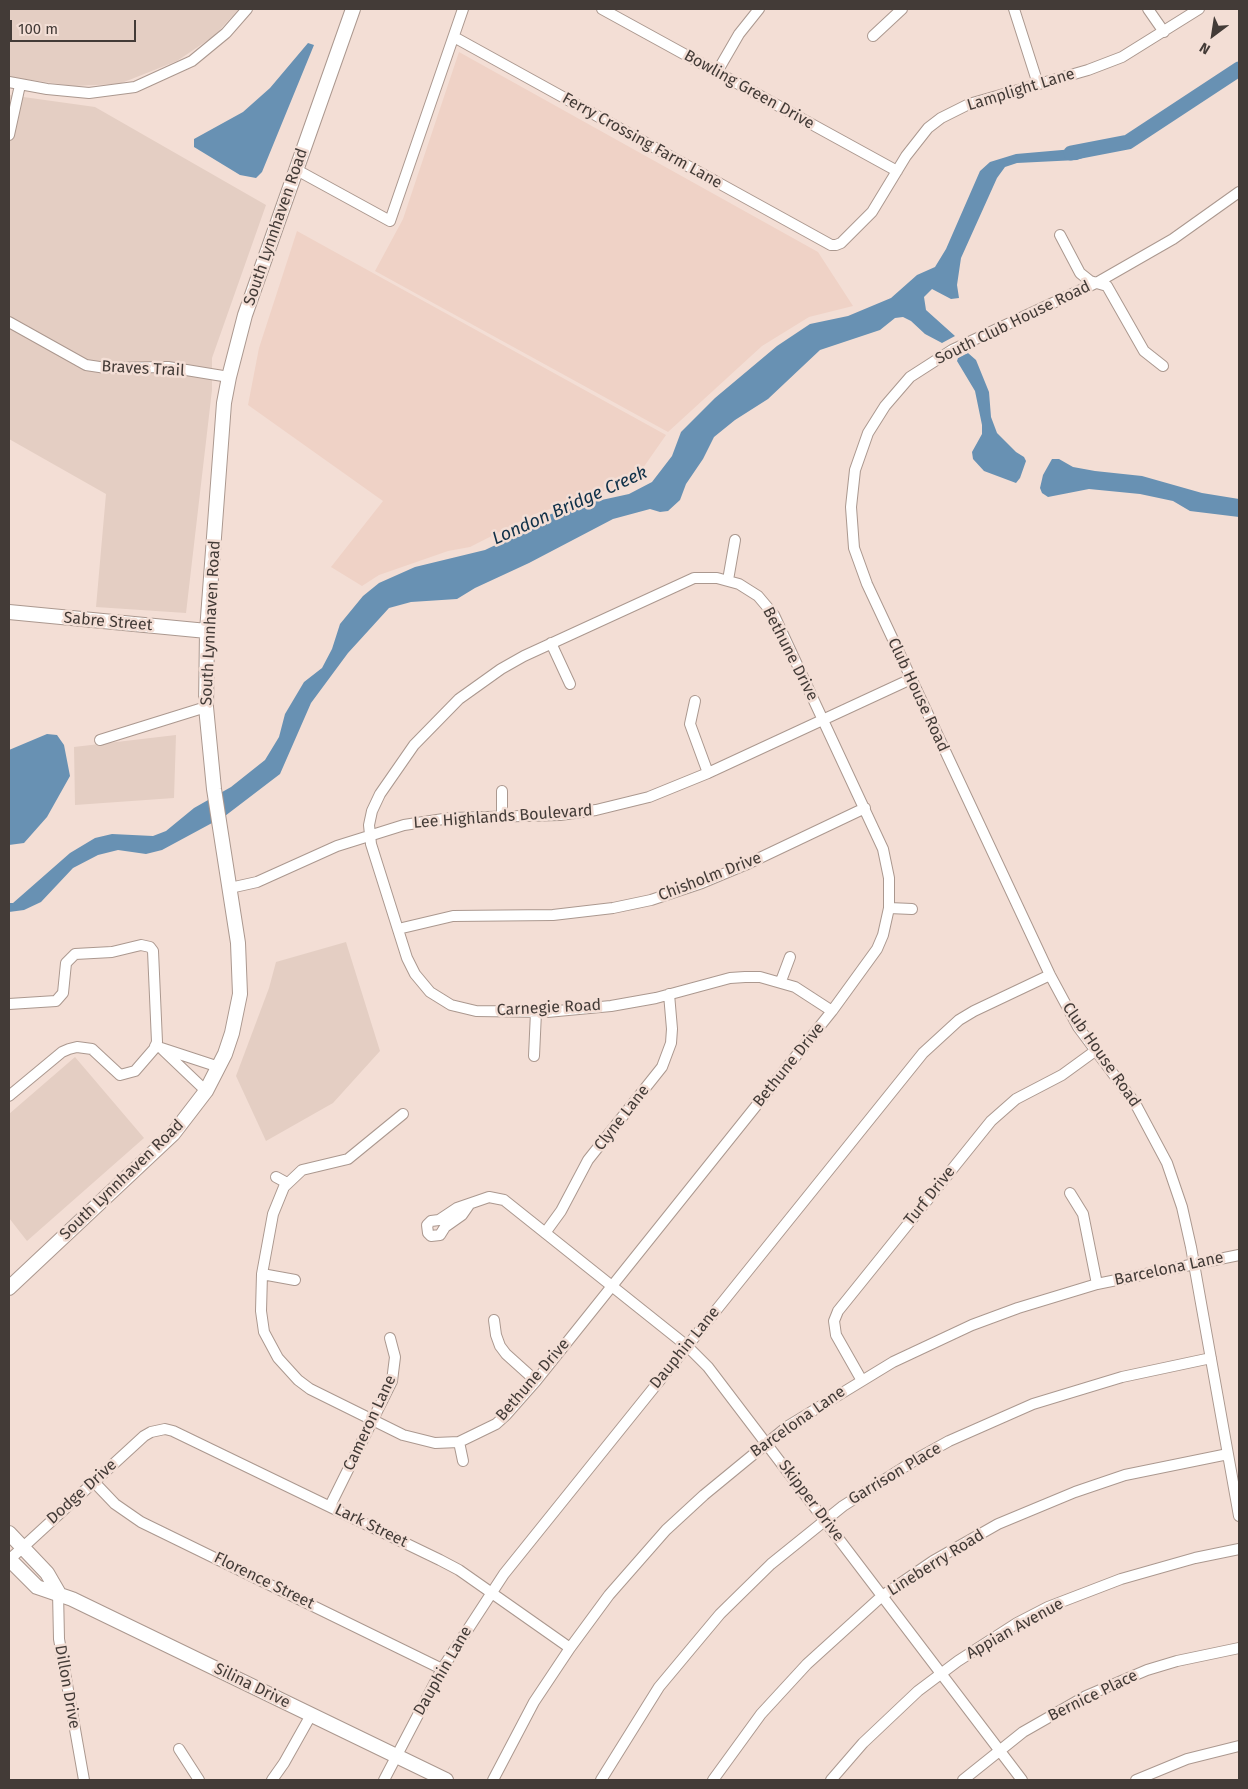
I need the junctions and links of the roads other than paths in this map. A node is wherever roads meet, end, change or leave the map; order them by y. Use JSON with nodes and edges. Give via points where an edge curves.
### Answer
{"nodes":[{"id":1,"x":247,"y":9,"type":"edge"},
{"id":2,"x":353,"y":9,"type":"edge"},
{"id":3,"x":463,"y":9,"type":"edge"},
{"id":4,"x":602,"y":9,"type":"edge"},
{"id":5,"x":759,"y":9,"type":"edge"},
{"id":6,"x":902,"y":9,"type":"edge"},
{"id":7,"x":1014,"y":9,"type":"edge"},
{"id":8,"x":1148,"y":9,"type":"edge"},
{"id":9,"x":1199,"y":9,"type":"edge"},
{"id":10,"x":1164,"y":32,"type":"junction"},
{"id":11,"x":873,"y":36,"type":"dead end"},
{"id":12,"x":454,"y":37,"type":"junction"},
{"id":13,"x":717,"y":72,"type":"junction"},
{"id":14,"x":9,"y":82,"type":"edge"},
{"id":15,"x":1038,"y":84,"type":"junction"},
{"id":16,"x":20,"y":85,"type":"junction"},
{"id":17,"x":9,"y":135,"type":"edge"},
{"id":18,"x":295,"y":169,"type":"junction"},
{"id":19,"x":897,"y":172,"type":"junction"},
{"id":20,"x":1239,"y":192,"type":"edge"},
{"id":21,"x":1060,"y":236,"type":"dead end"},
{"id":22,"x":831,"y":245,"type":"joint"},
{"id":23,"x":1098,"y":282,"type":"junction"},
{"id":24,"x":9,"y":322,"type":"edge"},
{"id":25,"x":1162,"y":366,"type":"dead end"},
{"id":26,"x":228,"y":378,"type":"junction"},
{"id":27,"x":735,"y":540,"type":"dead end"},
{"id":28,"x":728,"y":580,"type":"junction"},
{"id":29,"x":9,"y":612,"type":"edge"},
{"id":30,"x":883,"y":620,"type":"joint"},
{"id":31,"x":207,"y":631,"type":"junction"},
{"id":32,"x":551,"y":644,"type":"junction"},
{"id":33,"x":911,"y":679,"type":"junction"},
{"id":34,"x":570,"y":684,"type":"dead end"},
{"id":35,"x":695,"y":700,"type":"dead end"},
{"id":36,"x":206,"y":707,"type":"junction"},
{"id":37,"x":823,"y":719,"type":"junction"},
{"id":38,"x":100,"y":740,"type":"dead end"},
{"id":39,"x":708,"y":773,"type":"junction"},
{"id":40,"x":502,"y":791,"type":"dead end"},
{"id":41,"x":865,"y":808,"type":"junction"},
{"id":42,"x":502,"y":817,"type":"junction"},
{"id":43,"x":370,"y":834,"type":"junction"},
{"id":44,"x":230,"y":888,"type":"junction"},
{"id":45,"x":889,"y":908,"type":"junction"},
{"id":46,"x":912,"y":909,"type":"dead end"},
{"id":47,"x":398,"y":929,"type":"junction"},
{"id":48,"x":790,"y":957,"type":"dead end"},
{"id":49,"x":1050,"y":975,"type":"junction"},
{"id":50,"x":780,"y":981,"type":"junction"},
{"id":51,"x":669,"y":994,"type":"junction"},
{"id":52,"x":9,"y":1004,"type":"edge"},
{"id":53,"x":832,"y":1011,"type":"junction"},
{"id":54,"x":536,"y":1012,"type":"junction"},
{"id":55,"x":158,"y":1047,"type":"junction"},
{"id":56,"x":1095,"y":1051,"type":"junction"},
{"id":57,"x":534,"y":1056,"type":"dead end"},
{"id":58,"x":219,"y":1067,"type":"junction"},
{"id":59,"x":206,"y":1091,"type":"junction"},
{"id":60,"x":9,"y":1096,"type":"edge"},
{"id":61,"x":403,"y":1114,"type":"dead end"},
{"id":62,"x":276,"y":1177,"type":"dead end"},
{"id":63,"x":287,"y":1183,"type":"junction"},
{"id":64,"x":1070,"y":1194,"type":"dead end"},
{"id":65,"x":469,"y":1205,"type":"dead end"},
{"id":66,"x":545,"y":1233,"type":"junction"},
{"id":67,"x":1239,"y":1255,"type":"edge"},
{"id":68,"x":1194,"y":1264,"type":"junction"},
{"id":69,"x":262,"y":1274,"type":"junction"},
{"id":70,"x":295,"y":1280,"type":"dead end"},
{"id":71,"x":1097,"y":1284,"type":"junction"},
{"id":72,"x":610,"y":1287,"type":"junction"},
{"id":73,"x":9,"y":1288,"type":"edge"},
{"id":74,"x":494,"y":1320,"type":"dead end"},
{"id":75,"x":390,"y":1338,"type":"dead end"},
{"id":76,"x":686,"y":1346,"type":"junction"},
{"id":77,"x":1211,"y":1358,"type":"junction"},
{"id":78,"x":536,"y":1380,"type":"junction"},
{"id":79,"x":861,"y":1380,"type":"junction"},
{"id":80,"x":372,"y":1420,"type":"junction"},
{"id":81,"x":158,"y":1430,"type":"joint"},
{"id":82,"x":459,"y":1442,"type":"junction"},
{"id":83,"x":766,"y":1442,"type":"junction"},
{"id":84,"x":1228,"y":1454,"type":"junction"},
{"id":85,"x":463,"y":1461,"type":"dead end"},
{"id":86,"x":94,"y":1482,"type":"junction"},
{"id":87,"x":330,"y":1506,"type":"junction"},
{"id":88,"x":1239,"y":1516,"type":"edge"},
{"id":89,"x":825,"y":1519,"type":"junction"},
{"id":90,"x":9,"y":1533,"type":"edge"},
{"id":91,"x":22,"y":1548,"type":"junction"},
{"id":92,"x":1239,"y":1550,"type":"edge"},
{"id":93,"x":9,"y":1559,"type":"edge"},
{"id":94,"x":58,"y":1592,"type":"junction"},
{"id":95,"x":491,"y":1592,"type":"junction"},
{"id":96,"x":882,"y":1596,"type":"junction"},
{"id":97,"x":570,"y":1648,"type":"junction"},
{"id":98,"x":1239,"y":1648,"type":"edge"},
{"id":99,"x":442,"y":1669,"type":"junction"},
{"id":100,"x":941,"y":1673,"type":"junction"},
{"id":101,"x":311,"y":1715,"type":"junction"},
{"id":102,"x":1239,"y":1746,"type":"edge"},
{"id":103,"x":179,"y":1749,"type":"dead end"},
{"id":104,"x":1000,"y":1750,"type":"junction"},
{"id":105,"x":396,"y":1756,"type":"junction"},
{"id":106,"x":84,"y":1780,"type":"edge"},
{"id":107,"x":199,"y":1780,"type":"edge"},
{"id":108,"x":272,"y":1780,"type":"edge"},
{"id":109,"x":384,"y":1780,"type":"edge"},
{"id":110,"x":446,"y":1780,"type":"edge"},
{"id":111,"x":493,"y":1780,"type":"edge"},
{"id":112,"x":601,"y":1780,"type":"edge"},
{"id":113,"x":713,"y":1780,"type":"edge"},
{"id":114,"x":831,"y":1780,"type":"edge"},
{"id":115,"x":964,"y":1780,"type":"edge"},
{"id":116,"x":1022,"y":1780,"type":"edge"},
{"id":117,"x":1136,"y":1780,"type":"edge"}],
"edges":[{"from":1,"to":16,"type":"street","via":[[226,33],[192,61],[135,87],[89,93]]},
{"from":2,"to":18,"type":"street","name":"South Lynnhaven Road"},
{"from":3,"to":12,"type":"street"},
{"from":4,"to":13,"type":"street","name":"Bowling Green Drive"},
{"from":5,"to":13,"type":"street","via":[[739,34]]},
{"from":6,"to":11,"type":"street"},
{"from":7,"to":15,"type":"street"},
{"from":8,"to":10,"type":"street"},
{"from":9,"to":10,"type":"street","name":"Lamplight Lane"},
{"from":10,"to":15,"type":"street","name":"Lamplight Lane","via":[[1115,60]]},
{"from":12,"to":18,"type":"street","via":[[390,222]]},
{"from":12,"to":22,"type":"street","name":"Ferry Crossing Farm Lane"},
{"from":13,"to":19,"type":"street","name":"Bowling Green Drive"},
{"from":14,"to":16,"type":"street"},
{"from":15,"to":19,"type":"street","name":"Lamplight Lane","via":[[969,104],[941,118],[918,140]]},
{"from":16,"to":17,"type":"street"},
{"from":18,"to":26,"type":"street","name":"South Lynnhaven Road","via":[[245,315]]},
{"from":19,"to":22,"type":"street","name":"Lamplight Lane","via":[[884,196],[859,226],[841,244]]},
{"from":20,"to":23,"type":"street","name":"South Club House Road","via":[[1173,239]]},
{"from":21,"to":23,"type":"street","via":[[1080,273],[1090,281]]},
{"from":23,"to":25,"type":"street","via":[[1111,291],[1144,351]]},
{"from":23,"to":30,"type":"street","name":"South Club House Road","via":[[930,362],[910,377],[871,426],[855,470],[850,507],[851,530],[859,563]]},
{"from":24,"to":26,"type":"street","name":"Braves Trail","via":[[92,366],[168,367]]},
{"from":26,"to":31,"type":"street","name":"South Lynnhaven Road"},
{"from":27,"to":28,"type":"street"},
{"from":28,"to":32,"type":"street","name":"Bethune Drive","via":[[706,577],[681,582]]},
{"from":28,"to":37,"type":"street","name":"Bethune Drive","via":[[758,596],[774,615]]},
{"from":29,"to":31,"type":"street","name":"Sabre Street"},
{"from":30,"to":33,"type":"street","name":"Club House Road"},
{"from":31,"to":36,"type":"street","name":"South Lynnhaven Road"},
{"from":32,"to":34,"type":"street"},
{"from":32,"to":43,"type":"street","name":"Bethune Drive","via":[[489,676],[440,715],[390,776],[372,812]]},
{"from":33,"to":37,"type":"street","name":"Lee Highlands Boulevard"},
{"from":33,"to":49,"type":"street","name":"Club House Road"},
{"from":35,"to":39,"type":"street","via":[[690,715],[691,734]]},
{"from":36,"to":38,"type":"street"},
{"from":36,"to":44,"type":"street","name":"South Lynnhaven Road","via":[[214,789]]},
{"from":37,"to":39,"type":"street","name":"Lee Highlands Boulevard"},
{"from":37,"to":41,"type":"street","name":"Bethune Drive"},
{"from":39,"to":42,"type":"street","name":"Lee Highlands Boulevard","via":[[649,797],[596,810]]},
{"from":40,"to":42,"type":"street"},
{"from":41,"to":45,"type":"street","name":"Bethune Drive","via":[[887,863]]},
{"from":41,"to":47,"type":"street","name":"Chisholm Drive","via":[[745,865],[651,900],[562,914],[453,916]]},
{"from":42,"to":43,"type":"street","name":"Lee Highlands Boulevard","via":[[430,820]]},
{"from":43,"to":44,"type":"street","name":"Lee Highlands Boulevard","via":[[314,855],[265,880]]},
{"from":43,"to":47,"type":"street","name":"Carnegie Road"},
{"from":44,"to":58,"type":"street","name":"South Lynnhaven Road","via":[[238,943],[240,994],[232,1033]]},
{"from":45,"to":46,"type":"street"},
{"from":45,"to":53,"type":"street","name":"Bethune Drive","via":[[877,950]]},
{"from":47,"to":54,"type":"street","name":"Carnegie Road","via":[[414,974],[440,1000],[476,1011]]},
{"from":48,"to":50,"type":"street"},
{"from":49,"to":56,"type":"street","name":"Club House Road"},
{"from":49,"to":76,"type":"street","name":"Dauphin Lane","via":[[974,1011],[934,1041]]},
{"from":50,"to":51,"type":"street","name":"Carnegie Road","via":[[760,977],[730,978]]},
{"from":50,"to":53,"type":"street","name":"Carnegie Road"},
{"from":51,"to":54,"type":"street","name":"Carnegie Road","via":[[611,1006]]},
{"from":51,"to":66,"type":"street","name":"Clyne Lane","via":[[671,1043],[662,1067],[588,1160],[561,1211]]},
{"from":52,"to":55,"type":"street","via":[[56,1001],[63,993],[66,963],[76,954],[112,952],[146,945],[154,955]]},
{"from":53,"to":72,"type":"street","name":"Bethune Drive"},
{"from":54,"to":57,"type":"street"},
{"from":55,"to":58,"type":"street"},
{"from":55,"to":59,"type":"street"},
{"from":55,"to":60,"type":"street","via":[[135,1071],[126,1075],[115,1072],[92,1049],[69,1048]]},
{"from":56,"to":68,"type":"street","name":"Club House Road","via":[[1136,1103],[1167,1163],[1182,1207]]},
{"from":56,"to":79,"type":"street","name":"Turf Drive","via":[[1062,1075],[1016,1099],[991,1121],[838,1311],[834,1322],[836,1336]]},
{"from":58,"to":59,"type":"street","name":"South Lynnhaven Road"},
{"from":59,"to":73,"type":"street","name":"South Lynnhaven Road","via":[[173,1134]]},
{"from":61,"to":63,"type":"street","name":"Bethune Drive","via":[[348,1159],[302,1170]]},
{"from":62,"to":63,"type":"street"},
{"from":63,"to":69,"type":"street","name":"Bethune Drive","via":[[273,1214]]},
{"from":64,"to":71,"type":"street","via":[[1083,1214]]},
{"from":65,"to":66,"type":"street","name":"Skipper Drive","via":[[483,1198],[504,1200]]},
{"from":66,"to":72,"type":"street","name":"Skipper Drive"},
{"from":67,"to":68,"type":"street","name":"Barcelona Lane"},
{"from":68,"to":71,"type":"street","name":"Barcelona Lane"},
{"from":68,"to":77,"type":"street","name":"Club House Road"},
{"from":69,"to":70,"type":"street"},
{"from":69,"to":80,"type":"street","name":"Bethune Drive","via":[[264,1332],[278,1358],[310,1389]]},
{"from":71,"to":79,"type":"street","name":"Barcelona Lane","via":[[972,1325],[934,1341]]},
{"from":72,"to":76,"type":"street","name":"Skipper Drive"},
{"from":72,"to":78,"type":"street","name":"Bethune Drive"},
{"from":74,"to":78,"type":"street","via":[[500,1346]]},
{"from":75,"to":80,"type":"street","name":"Cameron Lane","via":[[396,1357],[395,1369]]},
{"from":76,"to":83,"type":"street","name":"Skipper Drive","via":[[708,1367]]},
{"from":76,"to":95,"type":"street","name":"Dauphin Lane"},
{"from":77,"to":84,"type":"street","name":"Club House Road"},
{"from":77,"to":89,"type":"street","name":"Garrison Place","via":[[1113,1379],[999,1418],[920,1457]]},
{"from":78,"to":82,"type":"street","name":"Bethune Drive","via":[[496,1424]]},
{"from":79,"to":83,"type":"street","name":"Barcelona Lane"},
{"from":80,"to":82,"type":"street","name":"Bethune Drive","via":[[421,1440]]},
{"from":80,"to":87,"type":"street","name":"Cameron Lane"},
{"from":81,"to":86,"type":"street","name":"Dodge Drive","via":[[144,1436]]},
{"from":81,"to":87,"type":"street","name":"Lark Street","via":[[173,1431]]},
{"from":82,"to":85,"type":"street"},
{"from":83,"to":89,"type":"street","name":"Skipper Drive"},
{"from":83,"to":97,"type":"street","name":"Barcelona Lane","via":[[649,1548]]},
{"from":84,"to":88,"type":"street","name":"Club House Road"},
{"from":84,"to":96,"type":"street","name":"Lineberry Road","via":[[1126,1475],[1043,1504],[965,1542]]},
{"from":86,"to":91,"type":"street","name":"Dodge Drive"},
{"from":86,"to":99,"type":"street","name":"Florence Street","via":[[115,1504],[141,1522]]},
{"from":87,"to":95,"type":"street","name":"Lark Street","via":[[440,1560]]},
{"from":89,"to":96,"type":"street","name":"Skipper Drive"},
{"from":89,"to":112,"type":"street","name":"Garrison Place","via":[[771,1564],[711,1624],[659,1687]]},
{"from":90,"to":91,"type":"street"},
{"from":91,"to":93,"type":"street","name":"Dodge Drive"},
{"from":91,"to":94,"type":"street","via":[[47,1574]]},
{"from":92,"to":100,"type":"street","name":"Appian Avenue","via":[[1158,1567],[1084,1592],[1017,1623]]},
{"from":93,"to":94,"type":"street","name":"Silina Drive","via":[[37,1587]]},
{"from":94,"to":101,"type":"street","name":"Silina Drive"},
{"from":94,"to":106,"type":"street","name":"Dillon Drive","via":[[59,1639]]},
{"from":95,"to":97,"type":"street","name":"Lark Street"},
{"from":95,"to":99,"type":"street","name":"Dauphin Lane"},
{"from":96,"to":100,"type":"street","name":"Skipper Drive"},
{"from":96,"to":113,"type":"street","name":"Lineberry Road","via":[[807,1664],[740,1740]]},
{"from":97,"to":111,"type":"street","name":"Barcelona Lane","via":[[534,1702]]},
{"from":98,"to":104,"type":"street","name":"Bernice Place","via":[[1177,1661],[1116,1682],[1051,1715]]},
{"from":99,"to":105,"type":"street","name":"Dauphin Lane"},
{"from":100,"to":104,"type":"street","name":"Skipper Drive"},
{"from":100,"to":114,"type":"street","name":"Appian Avenue","via":[[897,1709]]},
{"from":101,"to":105,"type":"street","name":"Silina Drive"},
{"from":101,"to":108,"type":"street"},
{"from":102,"to":117,"type":"street","via":[[1187,1759]]},
{"from":103,"to":107,"type":"street"},
{"from":104,"to":115,"type":"street","name":"Bernice Place"},
{"from":104,"to":116,"type":"street","name":"Skipper Drive"},
{"from":105,"to":109,"type":"street","name":"Dauphin Lane"},
{"from":105,"to":110,"type":"street","name":"Silina Drive"}]}
